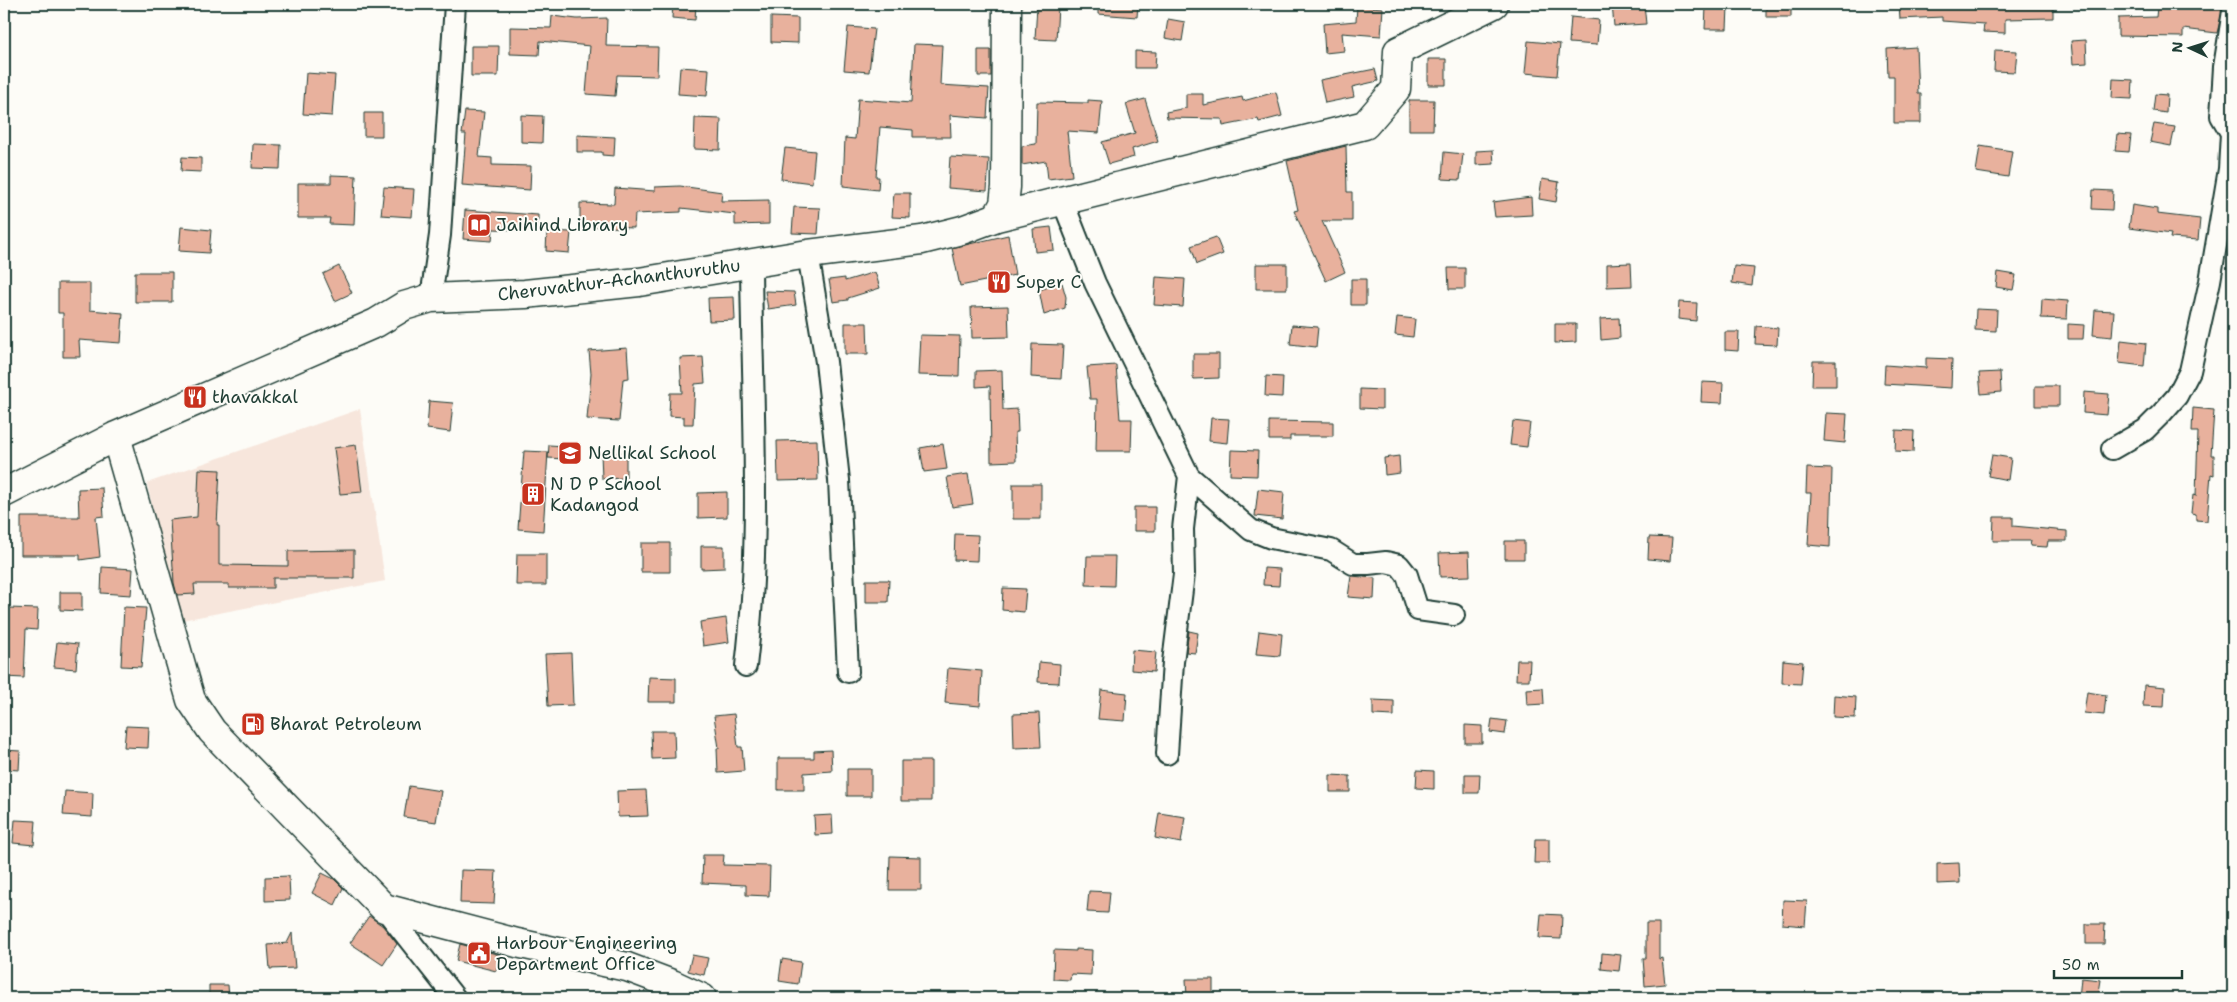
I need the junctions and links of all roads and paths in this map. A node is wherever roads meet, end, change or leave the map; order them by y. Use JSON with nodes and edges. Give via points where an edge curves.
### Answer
{"nodes":[{"id":1,"x":455,"y":4,"type":"edge"},
{"id":2,"x":1006,"y":4,"type":"edge"},
{"id":3,"x":1494,"y":4,"type":"edge"},
{"id":4,"x":2233,"y":11,"type":"edge"},
{"id":5,"x":1063,"y":202,"type":"junction"},
{"id":6,"x":997,"y":217,"type":"junction"},
{"id":7,"x":808,"y":254,"type":"junction"},
{"id":8,"x":751,"y":264,"type":"junction"},
{"id":9,"x":431,"y":298,"type":"junction"},
{"id":10,"x":116,"y":436,"type":"junction"},
{"id":11,"x":2112,"y":450,"type":"dead end"},
{"id":12,"x":1189,"y":476,"type":"junction"},
{"id":13,"x":4,"y":493,"type":"edge"},
{"id":14,"x":1454,"y":615,"type":"dead end"},
{"id":15,"x":746,"y":666,"type":"dead end"},
{"id":16,"x":848,"y":672,"type":"dead end"},
{"id":17,"x":1167,"y":754,"type":"dead end"},
{"id":18,"x":384,"y":908,"type":"junction"},
{"id":19,"x":455,"y":998,"type":"edge"},
{"id":20,"x":702,"y":998,"type":"edge"}],
"edges":[{"from":1,"to":9,"type":"street","via":[[440,235]]},
{"from":2,"to":6,"type":"main road","via":[[1006,187],[1004,204]]},
{"from":3,"to":5,"type":"main road","name":"Cheruvathur-Achanthuruthu","via":[[1398,52],[1396,89],[1365,125]]},
{"from":4,"to":11,"type":"street","via":[[2224,67],[2221,116],[2231,133],[2229,169],[2190,371],[2177,396],[2162,413],[2145,430]]},
{"from":5,"to":6,"type":"main road","name":"Cheruvathur-Achanthuruthu"},
{"from":5,"to":12,"type":"street","via":[[1095,283]]},
{"from":6,"to":7,"type":"main road","name":"Cheruvathur-Achanthuruthu","via":[[922,240]]},
{"from":7,"to":8,"type":"main road","name":"Cheruvathur-Achanthuruthu"},
{"from":7,"to":16,"type":"street","via":[[826,362],[839,480]]},
{"from":8,"to":9,"type":"main road","name":"Cheruvathur-Achanthuruthu","via":[[639,282],[526,294]]},
{"from":8,"to":15,"type":"street","via":[[753,567]]},
{"from":9,"to":10,"type":"main road","name":"Cheruvathur-Achanthuruthu","via":[[404,306],[376,323]]},
{"from":10,"to":13,"type":"main road","name":"Cheruvathur-Achanthuruthu"},
{"from":10,"to":18,"type":"main road","via":[[191,700],[212,731]]},
{"from":12,"to":14,"type":"street","via":[[1251,530],[1271,538],[1332,550],[1353,564],[1386,562],[1399,565],[1407,575],[1418,610]]},
{"from":12,"to":17,"type":"street","via":[[1183,529],[1184,574],[1173,662]]},
{"from":18,"to":19,"type":"street"},
{"from":18,"to":20,"type":"main road","via":[[517,943],[627,967]]}]}
